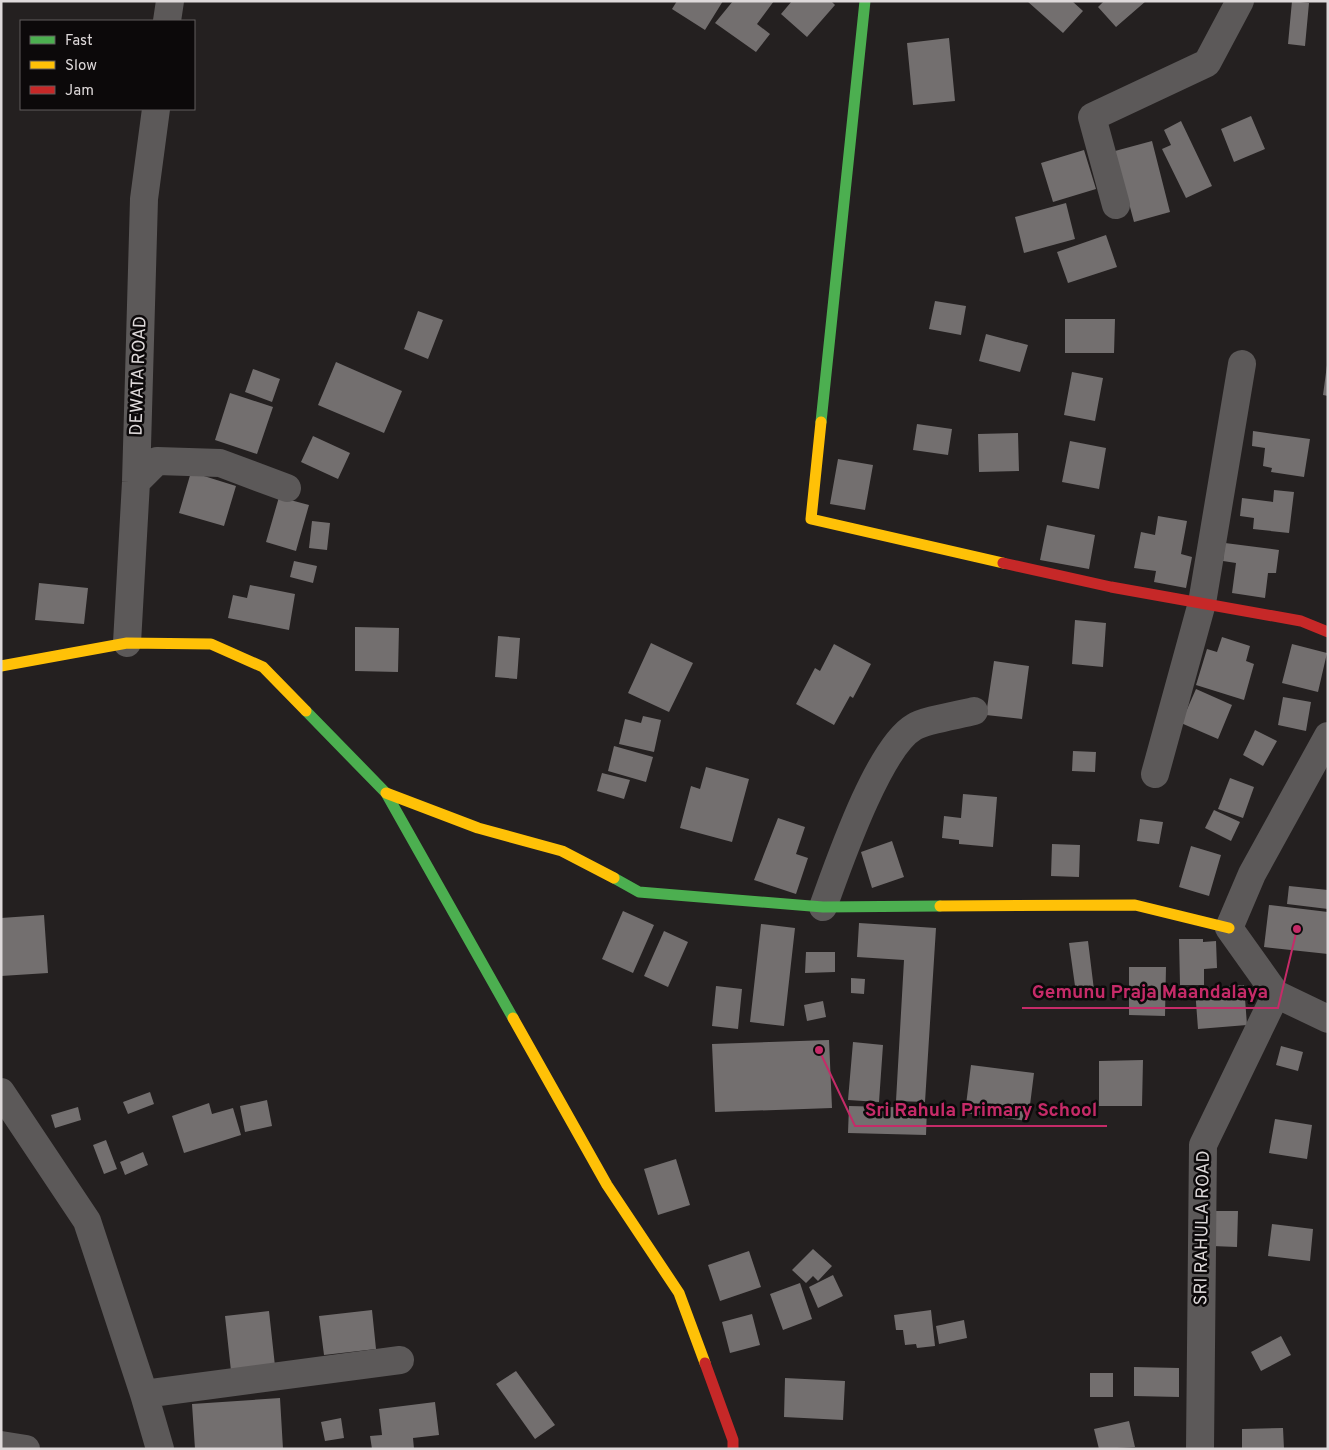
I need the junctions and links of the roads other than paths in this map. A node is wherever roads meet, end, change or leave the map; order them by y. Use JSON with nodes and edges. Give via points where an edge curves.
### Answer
{"nodes":[{"id":1,"x":170,"y":1,"type":"edge"},
{"id":2,"x":865,"y":1,"type":"edge"},
{"id":3,"x":1240,"y":1,"type":"edge"},
{"id":4,"x":167,"y":20,"type":"edge"},
{"id":5,"x":156,"y":110,"type":"edge"},
{"id":6,"x":1116,"y":205,"type":"dead end"},
{"id":7,"x":1242,"y":364,"type":"dead end"},
{"id":8,"x":136,"y":482,"type":"junction"},
{"id":9,"x":288,"y":488,"type":"dead end"},
{"id":10,"x":1202,"y":603,"type":"junction"},
{"id":11,"x":1328,"y":632,"type":"edge"},
{"id":12,"x":127,"y":643,"type":"junction"},
{"id":13,"x":1,"y":666,"type":"edge"},
{"id":14,"x":974,"y":711,"type":"dead end"},
{"id":15,"x":1328,"y":736,"type":"edge"},
{"id":16,"x":1155,"y":774,"type":"dead end"},
{"id":17,"x":386,"y":792,"type":"junction"},
{"id":18,"x":823,"y":907,"type":"junction"},
{"id":19,"x":1229,"y":928,"type":"junction"},
{"id":20,"x":1276,"y":994,"type":"junction"},
{"id":21,"x":1328,"y":1019,"type":"edge"},
{"id":22,"x":1,"y":1092,"type":"edge"},
{"id":23,"x":400,"y":1360,"type":"dead end"},
{"id":24,"x":144,"y":1394,"type":"junction"},
{"id":25,"x":1,"y":1445,"type":"edge"},
{"id":26,"x":26,"y":1449,"type":"edge"},
{"id":27,"x":160,"y":1449,"type":"edge"},
{"id":28,"x":732,"y":1449,"type":"edge"},
{"id":29,"x":1200,"y":1449,"type":"edge"}],
"edges":[{"from":1,"to":4,"type":"street"},
{"from":2,"to":10,"type":"street","via":[[812,519],[1111,587]]},
{"from":3,"to":6,"type":"street","via":[[1207,63],[1092,116]]},
{"from":5,"to":8,"type":"street","name":"DEWATA ROAD","via":[[144,199]]},
{"from":7,"to":10,"type":"street"},
{"from":8,"to":9,"type":"street","via":[[156,461],[220,463]]},
{"from":8,"to":12,"type":"street","name":"DEWATA ROAD"},
{"from":10,"to":11,"type":"street","via":[[1301,621]]},
{"from":10,"to":16,"type":"street"},
{"from":12,"to":13,"type":"street"},
{"from":12,"to":17,"type":"street","via":[[211,644],[263,667]]},
{"from":14,"to":18,"type":"street","via":[[914,727],[887,755],[847,842]]},
{"from":15,"to":19,"type":"street","via":[[1252,874]]},
{"from":17,"to":18,"type":"street","via":[[478,828],[562,852],[639,892]]},
{"from":17,"to":28,"type":"street","via":[[607,1185],[679,1293],[733,1440]]},
{"from":18,"to":19,"type":"street","via":[[1135,905]]},
{"from":19,"to":20,"type":"street"},
{"from":20,"to":21,"type":"street"},
{"from":20,"to":29,"type":"street","name":"SRI RAHULA ROAD","via":[[1203,1145]]},
{"from":22,"to":24,"type":"street","via":[[87,1221]]},
{"from":23,"to":24,"type":"street"},
{"from":24,"to":27,"type":"street"},
{"from":25,"to":26,"type":"street"}]}
